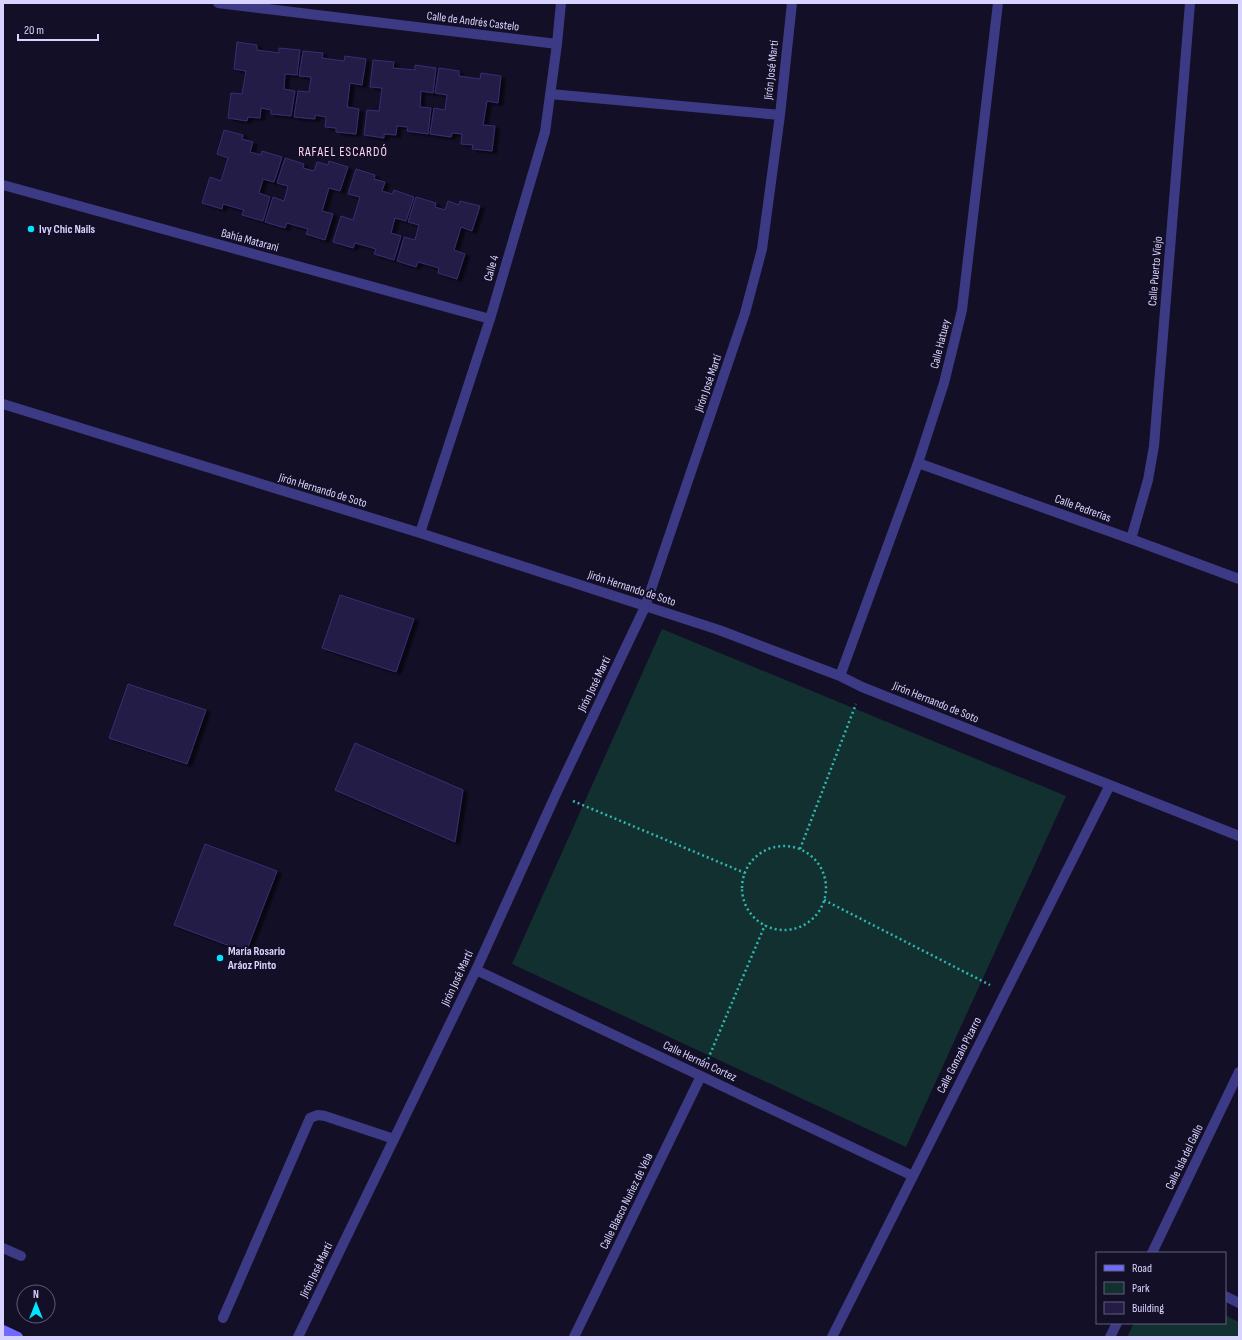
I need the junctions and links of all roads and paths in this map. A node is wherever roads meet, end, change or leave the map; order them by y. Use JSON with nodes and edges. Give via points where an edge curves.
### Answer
{"nodes":[{"id":1,"x":218,"y":3,"type":"edge"},
{"id":2,"x":561,"y":3,"type":"edge"},
{"id":3,"x":792,"y":3,"type":"edge"},
{"id":4,"x":998,"y":3,"type":"edge"},
{"id":5,"x":1190,"y":3,"type":"edge"},
{"id":6,"x":557,"y":44,"type":"junction"},
{"id":7,"x":550,"y":94,"type":"junction"},
{"id":8,"x":780,"y":114,"type":"junction"},
{"id":9,"x":3,"y":185,"type":"edge"},
{"id":10,"x":490,"y":320,"type":"junction"},
{"id":11,"x":3,"y":404,"type":"edge"},
{"id":12,"x":918,"y":463,"type":"junction"},
{"id":13,"x":420,"y":533,"type":"junction"},
{"id":14,"x":1131,"y":539,"type":"junction"},
{"id":15,"x":1239,"y":579,"type":"edge"},
{"id":16,"x":646,"y":606,"type":"junction"},
{"id":17,"x":840,"y":676,"type":"junction"},
{"id":18,"x":862,"y":687,"type":"junction"},
{"id":19,"x":1110,"y":785,"type":"junction"},
{"id":20,"x":556,"y":794,"type":"junction"},
{"id":21,"x":1239,"y":836,"type":"edge"},
{"id":22,"x":800,"y":849,"type":"junction"},
{"id":23,"x":745,"y":873,"type":"junction"},
{"id":24,"x":824,"y":900,"type":"junction"},
{"id":25,"x":765,"y":925,"type":"junction"},
{"id":26,"x":476,"y":970,"type":"junction"},
{"id":27,"x":1005,"y":993,"type":"junction"},
{"id":28,"x":1239,"y":1072,"type":"edge"},
{"id":29,"x":701,"y":1076,"type":"junction"},
{"id":30,"x":394,"y":1139,"type":"junction"},
{"id":31,"x":913,"y":1176,"type":"junction"},
{"id":32,"x":3,"y":1248,"type":"edge"},
{"id":33,"x":1152,"y":1252,"type":"edge"},
{"id":34,"x":21,"y":1256,"type":"dead end"},
{"id":35,"x":1226,"y":1296,"type":"edge"},
{"id":36,"x":1239,"y":1303,"type":"edge"},
{"id":37,"x":223,"y":1318,"type":"dead end"},
{"id":38,"x":1117,"y":1324,"type":"edge"},
{"id":39,"x":3,"y":1330,"type":"edge"},
{"id":40,"x":18,"y":1337,"type":"edge"},
{"id":41,"x":298,"y":1337,"type":"edge"},
{"id":42,"x":574,"y":1337,"type":"edge"},
{"id":43,"x":832,"y":1337,"type":"edge"},
{"id":44,"x":1110,"y":1337,"type":"edge"}],
"edges":[{"from":1,"to":6,"type":"street","name":"Calle de Andrés Castelo"},
{"from":2,"to":6,"type":"street","name":"Calle 4"},
{"from":3,"to":8,"type":"street","name":"Jirón José Martí"},
{"from":4,"to":12,"type":"street","name":"Calle Hatuey","via":[[962,310],[944,383]]},
{"from":5,"to":14,"type":"street","name":"Calle Puerto Viejo","via":[[1154,446],[1148,480]]},
{"from":6,"to":7,"type":"street","name":"Calle 4"},
{"from":7,"to":8,"type":"street"},
{"from":7,"to":10,"type":"street","name":"Calle 4","via":[[545,132]]},
{"from":8,"to":16,"type":"street","name":"Jirón José Martí","via":[[762,249],[746,313]]},
{"from":9,"to":10,"type":"street","name":"Bahía Matarani"},
{"from":10,"to":13,"type":"street","name":"Calle 4"},
{"from":11,"to":13,"type":"street","name":"Jirón Hernando de Soto"},
{"from":12,"to":14,"type":"street","name":"Calle Pedrerías"},
{"from":12,"to":17,"type":"street","name":"Calle Hatuey"},
{"from":13,"to":16,"type":"street","name":"Jirón Hernando de Soto"},
{"from":14,"to":15,"type":"street","name":"Calle Pedrerías"},
{"from":16,"to":17,"type":"street","name":"Jirón Hernando de Soto","via":[[719,630]]},
{"from":16,"to":20,"type":"street","name":"Jirón José Martí"},
{"from":17,"to":18,"type":"street","name":"Jirón Hernando de Soto"},
{"from":18,"to":19,"type":"street","name":"Jirón Hernando de Soto"},
{"from":18,"to":22,"type":"path"},
{"from":19,"to":21,"type":"street","name":"Jirón Hernando de Soto"},
{"from":19,"to":27,"type":"street","name":"Calle Gonzalo Pizarro"},
{"from":20,"to":23,"type":"path"},
{"from":20,"to":26,"type":"street","name":"Jirón José Martí"},
{"from":22,"to":23,"type":"path","via":[[774,847],[762,852],[752,861]]},
{"from":22,"to":24,"type":"path","via":[[820,865],[825,876]]},
{"from":23,"to":25,"type":"path","via":[[742,885],[747,908]]},
{"from":24,"to":25,"type":"path","via":[[811,920],[800,927],[788,930]]},
{"from":24,"to":27,"type":"path"},
{"from":25,"to":29,"type":"path"},
{"from":26,"to":29,"type":"street","name":"Calle Hernán Cortez"},
{"from":26,"to":30,"type":"street","name":"Jirón José Martí"},
{"from":27,"to":31,"type":"street","name":"Calle Gonzalo Pizarro"},
{"from":28,"to":33,"type":"street","name":"Calle Isla del Gallo"},
{"from":29,"to":31,"type":"street","name":"Calle Hernán Cortez"},
{"from":29,"to":42,"type":"street","name":"Calle Blasco Nuñez de Vela"},
{"from":30,"to":37,"type":"street","via":[[325,1116],[310,1118]]},
{"from":30,"to":41,"type":"street","name":"Jirón José Martí"},
{"from":31,"to":43,"type":"street","name":"Calle Gonzalo Pizarro"},
{"from":32,"to":34,"type":"street"},
{"from":35,"to":36,"type":"street"},
{"from":38,"to":44,"type":"street"},
{"from":39,"to":40,"type":"main road"}]}
